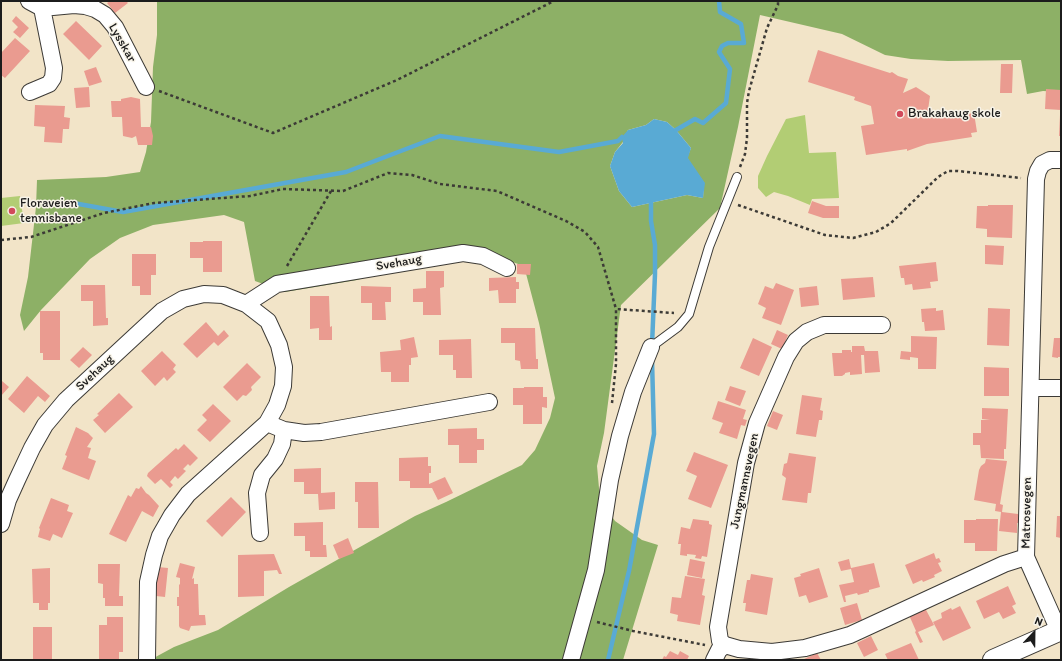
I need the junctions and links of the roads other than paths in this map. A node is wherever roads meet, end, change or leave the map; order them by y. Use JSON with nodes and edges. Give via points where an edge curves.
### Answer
{"nodes":[{"id":1,"x":36,"y":4,"type":"edge"},
{"id":2,"x":146,"y":87,"type":"road end"},
{"id":3,"x":30,"y":92,"type":"dead end"},
{"id":4,"x":1061,"y":160,"type":"edge"},
{"id":5,"x":737,"y":177,"type":"road end"},
{"id":6,"x":507,"y":268,"type":"dead end"},
{"id":7,"x":246,"y":304,"type":"junction"},
{"id":8,"x":882,"y":325,"type":"dead end"},
{"id":9,"x":651,"y":347,"type":"joint"},
{"id":10,"x":1031,"y":388,"type":"junction"},
{"id":11,"x":1061,"y":388,"type":"edge"},
{"id":12,"x":489,"y":402,"type":"dead end"},
{"id":13,"x":267,"y":423,"type":"junction"},
{"id":14,"x":284,"y":430,"type":"junction"},
{"id":15,"x":1,"y":524,"type":"edge"},
{"id":16,"x":260,"y":533,"type":"dead end"},
{"id":17,"x":1026,"y":557,"type":"junction"},
{"id":18,"x":1060,"y":630,"type":"edge"},
{"id":19,"x":720,"y":652,"type":"edge"},
{"id":20,"x":147,"y":660,"type":"edge"},
{"id":21,"x":571,"y":660,"type":"edge"},
{"id":22,"x":993,"y":660,"type":"edge"}],
"edges":[{"from":1,"to":2,"type":"street","name":"Lysskar","via":[[86,6],[105,15],[115,27]]},
{"from":1,"to":3,"type":"street","name":"Lysskar","via":[[54,68],[53,78],[49,84]]},
{"from":4,"to":10,"type":"street","name":"Matrosvegen","via":[[1050,160],[1042,164],[1036,179]]},
{"from":5,"to":9,"type":"lane","via":[[709,247],[689,314],[678,327]]},
{"from":6,"to":7,"type":"street","name":"Svehaug","via":[[483,256],[463,253],[277,284]]},
{"from":7,"to":13,"type":"street","name":"Svehaug","via":[[268,322],[280,345],[284,367],[283,386],[277,405]]},
{"from":7,"to":15,"type":"street","name":"Svehaug","via":[[223,296],[204,294],[183,299],[162,311],[66,400],[45,425],[8,500]]},
{"from":8,"to":19,"type":"street","name":"Jungmannsvegen","via":[[824,325],[807,332],[796,341],[786,356],[757,423],[746,463],[718,627]]},
{"from":9,"to":21,"type":"street","via":[[631,398],[620,436],[610,480],[596,570]]},
{"from":10,"to":11,"type":"street"},
{"from":10,"to":17,"type":"street","name":"Matrosvegen"},
{"from":12,"to":14,"type":"street","via":[[321,432]]},
{"from":13,"to":14,"type":"street"},
{"from":13,"to":20,"type":"street","name":"Svehaug","via":[[188,494],[172,514],[160,536],[148,582]]},
{"from":14,"to":16,"type":"street","via":[[282,444],[275,459],[262,475],[257,493]]},
{"from":17,"to":18,"type":"street","name":"Matrosvegen"},
{"from":17,"to":19,"type":"street","via":[[1004,564],[850,635],[805,648],[772,652],[739,649]]},
{"from":18,"to":22,"type":"street"}]}
